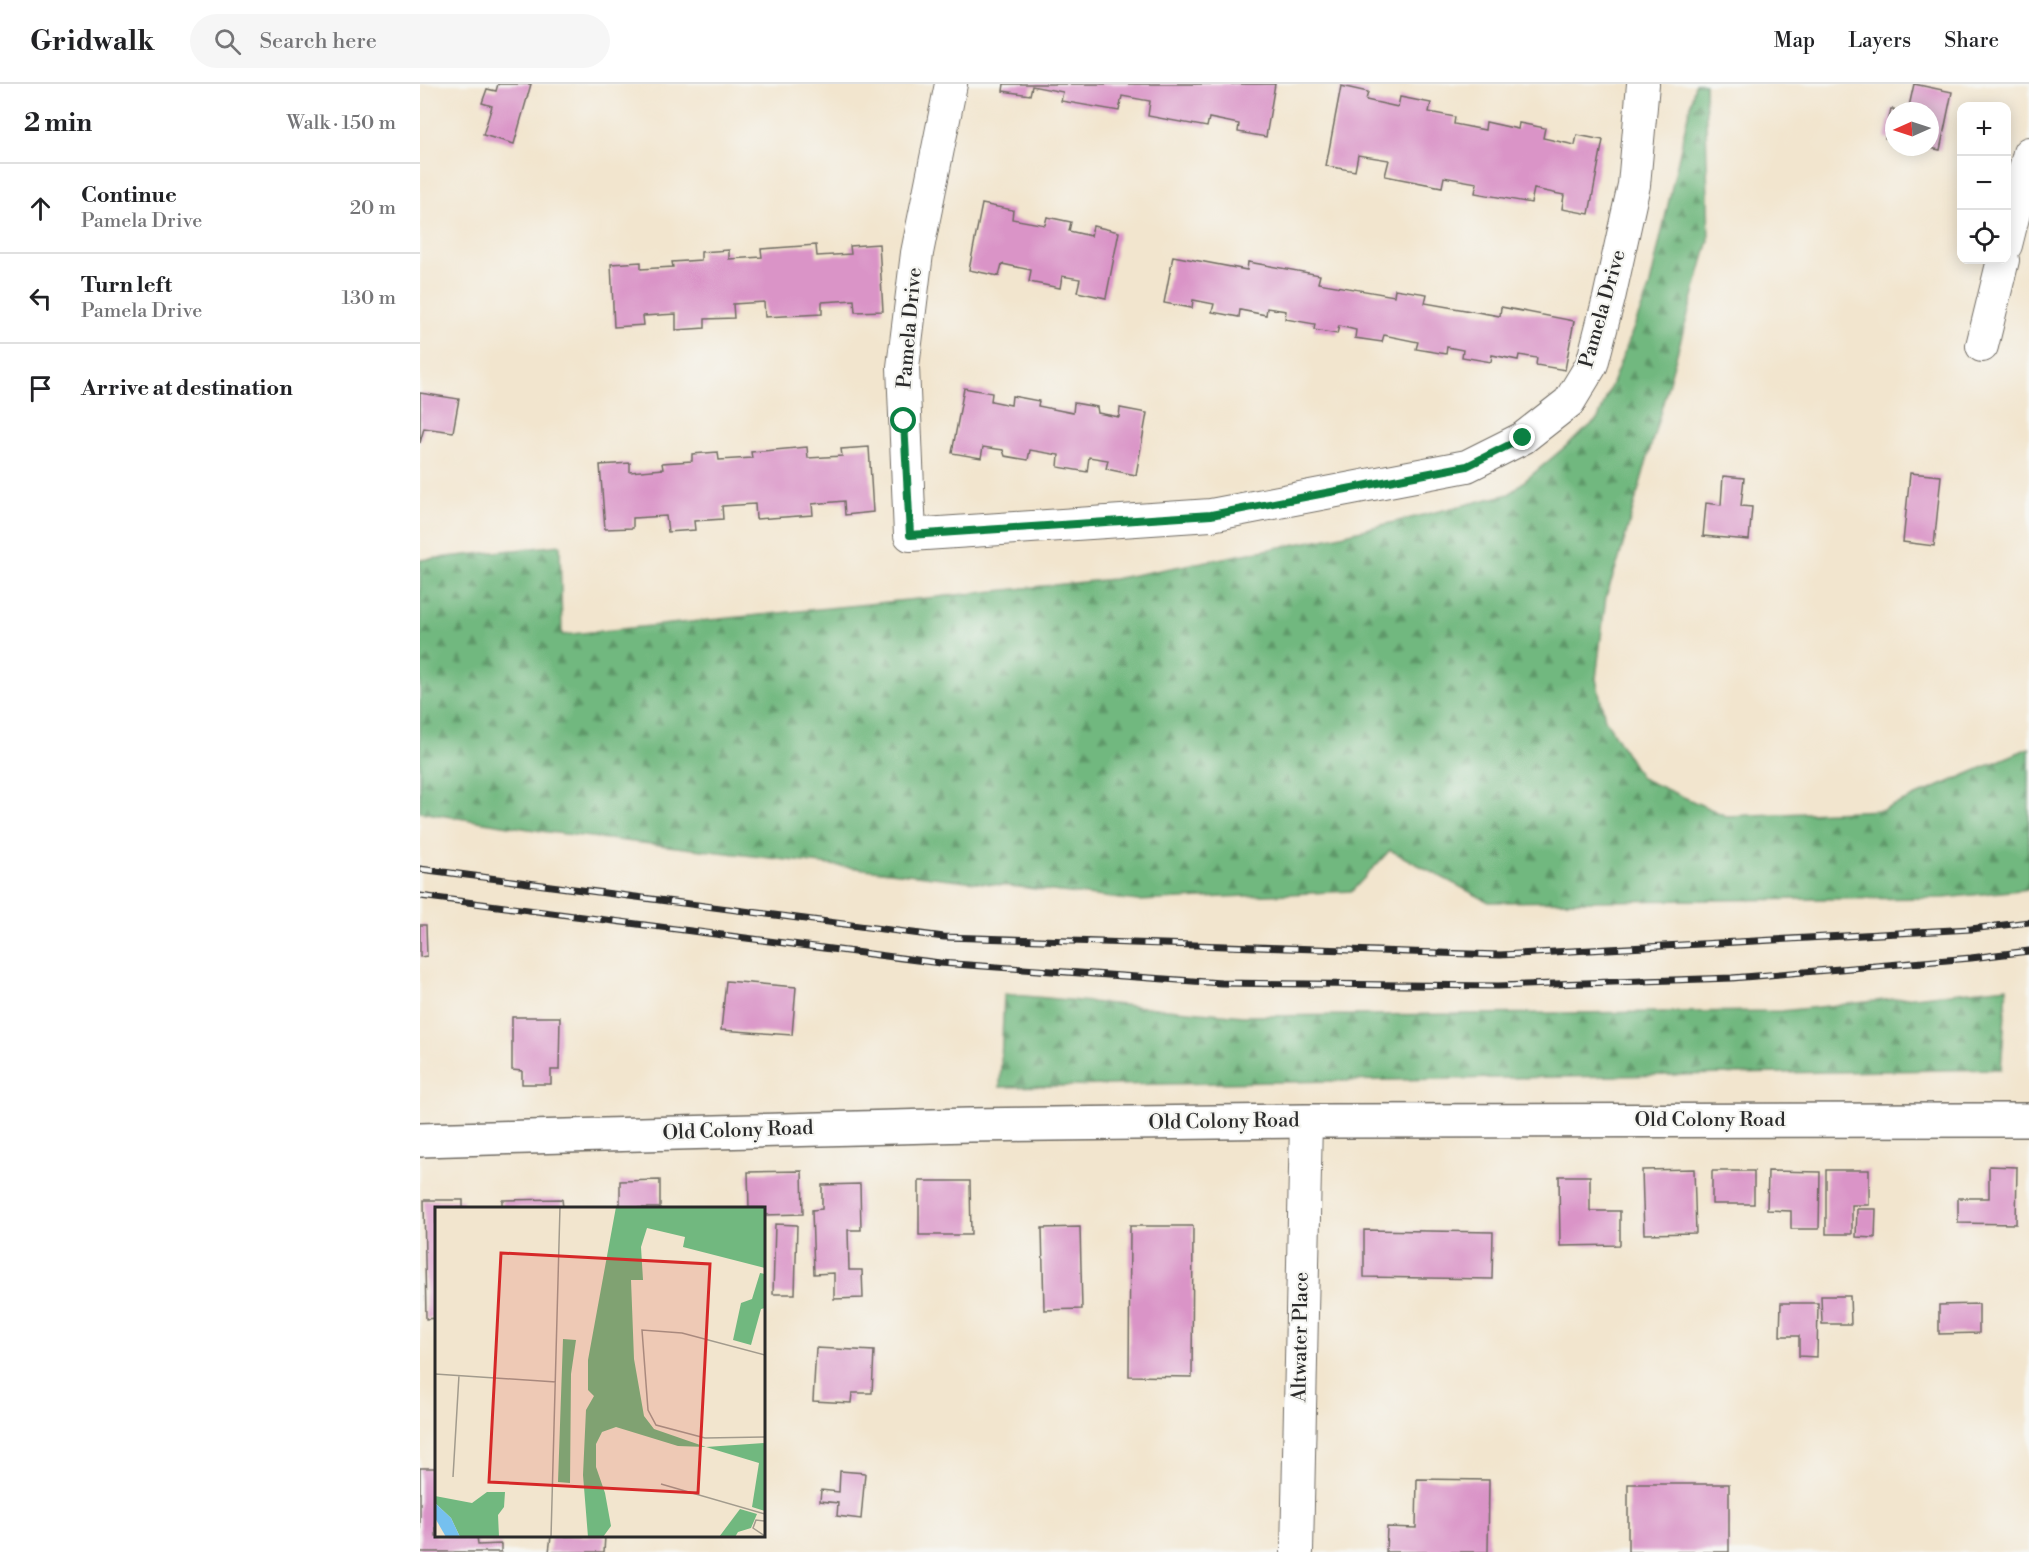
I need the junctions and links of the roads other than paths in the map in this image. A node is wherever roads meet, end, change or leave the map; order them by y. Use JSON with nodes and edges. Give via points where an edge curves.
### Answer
{"nodes":[{"id":1,"x":951,"y":84,"type":"edge"},
{"id":2,"x":1643,"y":84,"type":"edge"},
{"id":3,"x":2029,"y":153,"type":"edge"},
{"id":4,"x":2011,"y":228,"type":"edge"},
{"id":5,"x":2002,"y":264,"type":"edge"},
{"id":6,"x":1982,"y":346,"type":"dead end"},
{"id":7,"x":2029,"y":1120,"type":"edge"},
{"id":8,"x":1306,"y":1121,"type":"junction"},
{"id":9,"x":420,"y":1140,"type":"edge"},
{"id":10,"x":1297,"y":1552,"type":"edge"}],
"edges":[{"from":1,"to":2,"type":"street","name":"Pamela Drive","via":[[916,253],[903,368],[910,535],[1211,515],[1467,466],[1523,438],[1569,402],[1592,364],[1634,185]]},
{"from":3,"to":4,"type":"street"},
{"from":5,"to":6,"type":"street"},
{"from":7,"to":8,"type":"main road","name":"Old Colony Road"},
{"from":8,"to":9,"type":"main road","name":"Old Colony Road","via":[[969,1125]]},
{"from":8,"to":10,"type":"street","name":"Altwater Place"}]}
